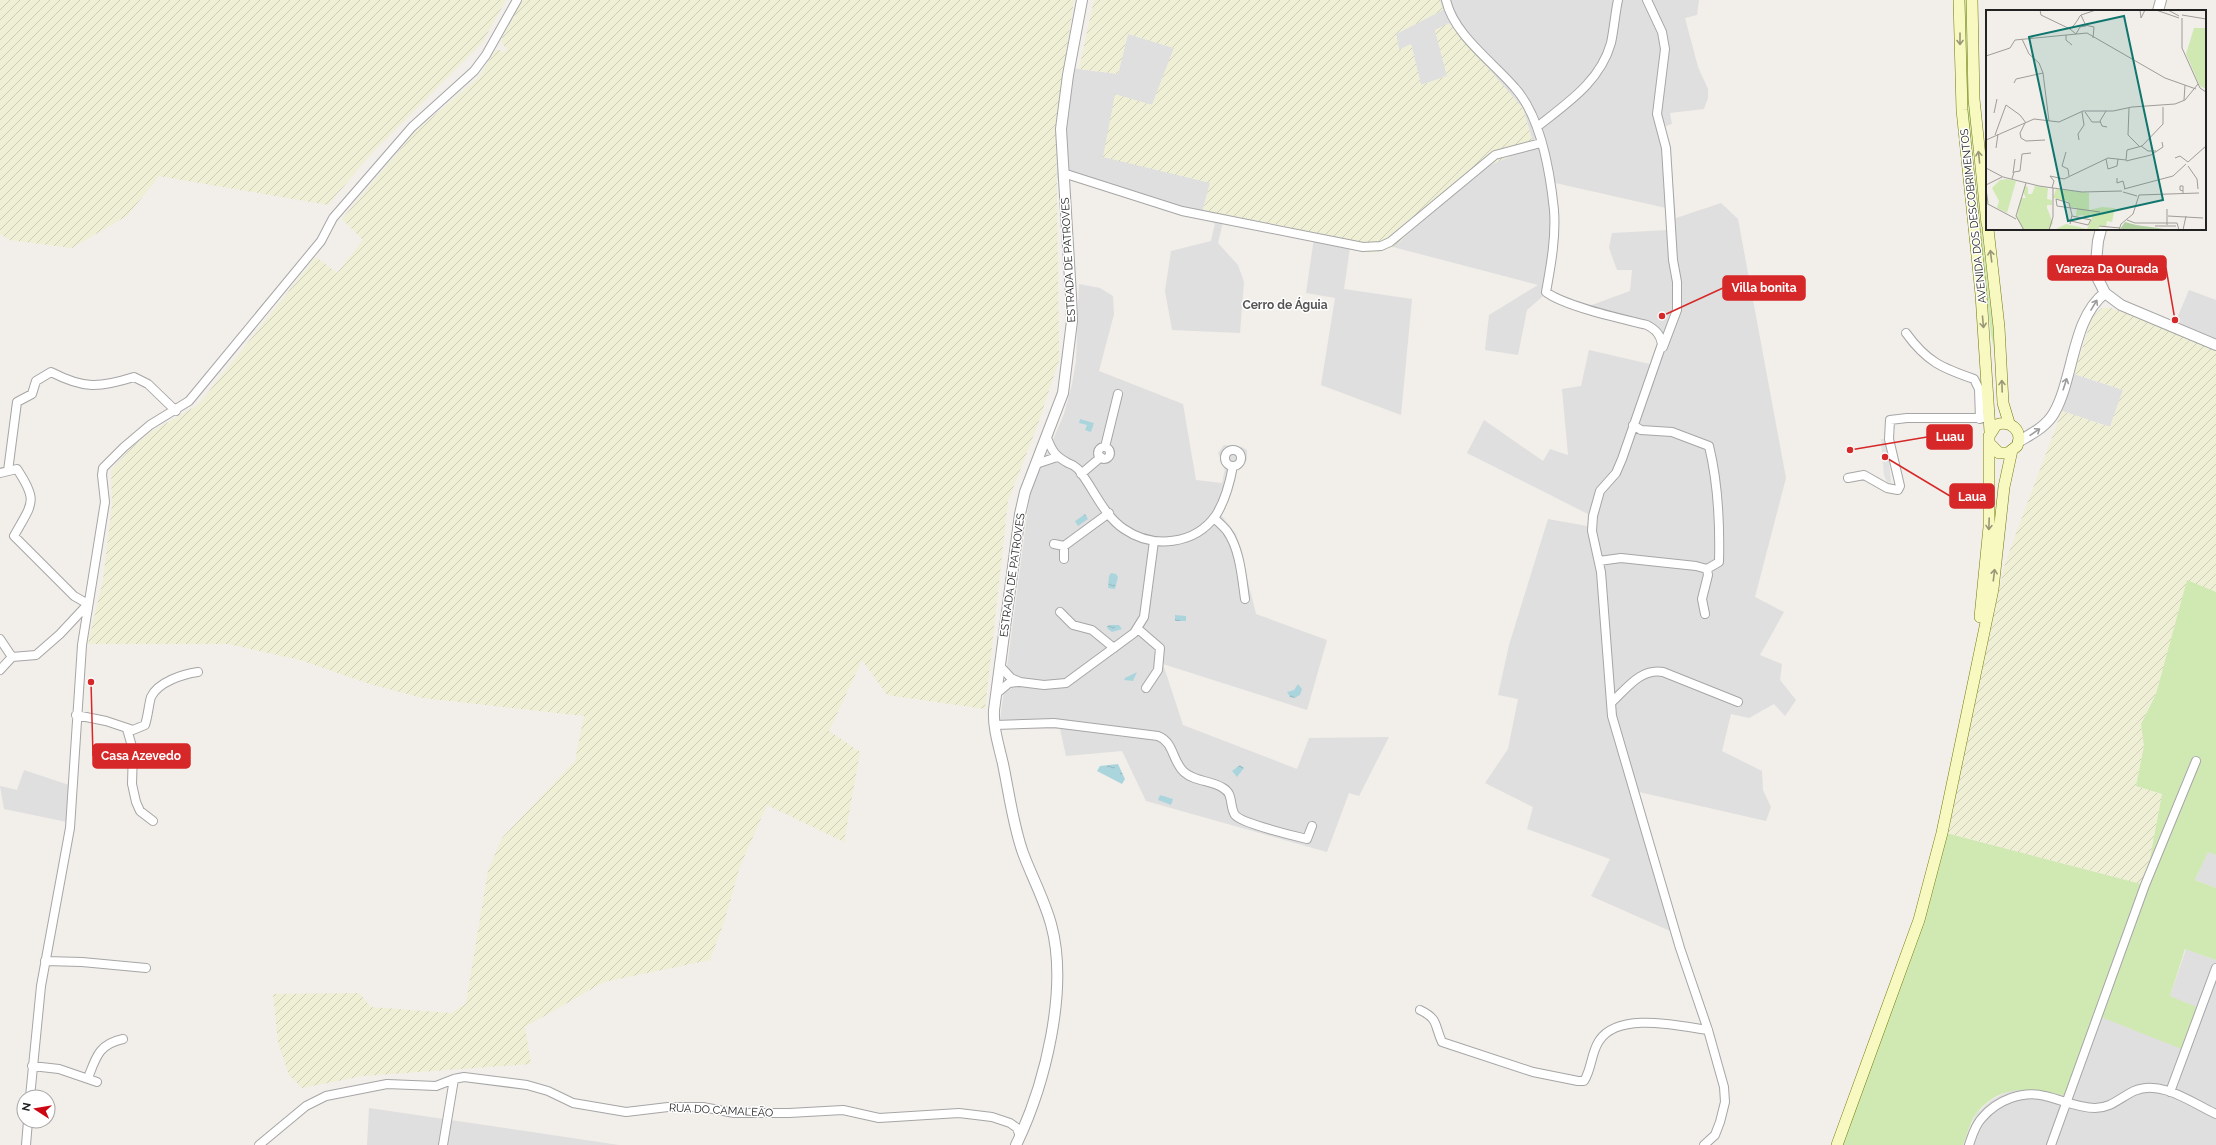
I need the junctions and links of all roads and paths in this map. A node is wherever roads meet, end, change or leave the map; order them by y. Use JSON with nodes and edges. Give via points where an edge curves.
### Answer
{"nodes":[{"id":1,"x":517,"y":0,"type":"edge"},
{"id":2,"x":1082,"y":0,"type":"edge"},
{"id":3,"x":1446,"y":0,"type":"edge"},
{"id":4,"x":1618,"y":0,"type":"edge"},
{"id":5,"x":1647,"y":0,"type":"edge"},
{"id":6,"x":1960,"y":0,"type":"edge"},
{"id":7,"x":1972,"y":0,"type":"edge"},
{"id":8,"x":2161,"y":0,"type":"edge"},
{"id":9,"x":2158,"y":10,"type":"edge"},
{"id":10,"x":1537,"y":127,"type":"junction"},
{"id":11,"x":1541,"y":143,"type":"junction"},
{"id":12,"x":1063,"y":172,"type":"junction"},
{"id":13,"x":1986,"y":214,"type":"edge"},
{"id":14,"x":1988,"y":230,"type":"edge"},
{"id":15,"x":2101,"y":230,"type":"edge"},
{"id":16,"x":2105,"y":293,"type":"junction"},
{"id":17,"x":1646,"y":325,"type":"junction"},
{"id":18,"x":1669,"y":333,"type":"junction"},
{"id":19,"x":1906,"y":334,"type":"dead end"},
{"id":20,"x":2216,"y":345,"type":"edge"},
{"id":21,"x":1661,"y":352,"type":"junction"},
{"id":22,"x":1118,"y":394,"type":"dead end"},
{"id":23,"x":176,"y":411,"type":"junction"},
{"id":24,"x":1985,"y":418,"type":"junction"},
{"id":25,"x":2009,"y":423,"type":"junction"},
{"id":26,"x":1633,"y":425,"type":"junction"},
{"id":27,"x":1990,"y":432,"type":"junction"},
{"id":28,"x":1047,"y":438,"type":"junction"},
{"id":29,"x":1989,"y":443,"type":"junction"},
{"id":30,"x":2015,"y":446,"type":"junction"},
{"id":31,"x":1057,"y":457,"type":"junction"},
{"id":32,"x":1036,"y":464,"type":"junction"},
{"id":33,"x":1233,"y":466,"type":"dead end"},
{"id":34,"x":4,"y":472,"type":"edge"},
{"id":35,"x":1081,"y":474,"type":"junction"},
{"id":36,"x":1848,"y":478,"type":"dead end"},
{"id":37,"x":1109,"y":514,"type":"junction"},
{"id":38,"x":1214,"y":518,"type":"junction"},
{"id":39,"x":1154,"y":541,"type":"junction"},
{"id":40,"x":1054,"y":544,"type":"dead end"},
{"id":41,"x":1064,"y":546,"type":"junction"},
{"id":42,"x":1064,"y":559,"type":"dead end"},
{"id":43,"x":1599,"y":561,"type":"junction"},
{"id":44,"x":1707,"y":569,"type":"junction"},
{"id":45,"x":1245,"y":599,"type":"dead end"},
{"id":46,"x":88,"y":604,"type":"junction"},
{"id":47,"x":1060,"y":612,"type":"dead end"},
{"id":48,"x":1704,"y":614,"type":"dead end"},
{"id":49,"x":1138,"y":629,"type":"junction"},
{"id":50,"x":0,"y":639,"type":"edge"},
{"id":51,"x":1114,"y":648,"type":"junction"},
{"id":52,"x":12,"y":656,"type":"junction"},
{"id":53,"x":999,"y":665,"type":"junction"},
{"id":54,"x":0,"y":670,"type":"edge"},
{"id":55,"x":198,"y":672,"type":"dead end"},
{"id":56,"x":1020,"y":682,"type":"junction"},
{"id":57,"x":1146,"y":688,"type":"dead end"},
{"id":58,"x":996,"y":694,"type":"junction"},
{"id":59,"x":1970,"y":695,"type":"junction"},
{"id":60,"x":1612,"y":702,"type":"junction"},
{"id":61,"x":1738,"y":702,"type":"dead end"},
{"id":62,"x":76,"y":715,"type":"junction"},
{"id":63,"x":994,"y":725,"type":"junction"},
{"id":64,"x":127,"y":729,"type":"junction"},
{"id":65,"x":2196,"y":761,"type":"dead end"},
{"id":66,"x":153,"y":821,"type":"dead end"},
{"id":67,"x":1312,"y":826,"type":"dead end"},
{"id":68,"x":45,"y":961,"type":"junction"},
{"id":69,"x":146,"y":968,"type":"dead end"},
{"id":70,"x":2216,"y":968,"type":"edge"},
{"id":71,"x":1420,"y":1010,"type":"dead end"},
{"id":72,"x":1708,"y":1030,"type":"junction"},
{"id":73,"x":123,"y":1039,"type":"dead end"},
{"id":74,"x":32,"y":1066,"type":"junction"},
{"id":75,"x":88,"y":1078,"type":"junction"},
{"id":76,"x":454,"y":1079,"type":"junction"},
{"id":77,"x":97,"y":1082,"type":"dead end"},
{"id":78,"x":31,"y":1089,"type":"edge"},
{"id":79,"x":2170,"y":1092,"type":"junction"},
{"id":80,"x":2067,"y":1102,"type":"junction"},
{"id":81,"x":2216,"y":1114,"type":"edge"},
{"id":82,"x":1027,"y":1120,"type":"junction"},
{"id":83,"x":1010,"y":1123,"type":"junction"},
{"id":84,"x":27,"y":1129,"type":"edge"},
{"id":85,"x":1018,"y":1141,"type":"edge"},
{"id":86,"x":26,"y":1145,"type":"edge"},
{"id":87,"x":259,"y":1145,"type":"edge"},
{"id":88,"x":443,"y":1145,"type":"edge"},
{"id":89,"x":1704,"y":1145,"type":"edge"},
{"id":90,"x":1837,"y":1145,"type":"edge"},
{"id":91,"x":1969,"y":1145,"type":"edge"},
{"id":92,"x":2052,"y":1145,"type":"edge"}],
"edges":[{"from":1,"to":23,"type":"street","via":[[486,56],[474,71],[412,127],[334,218],[321,241],[199,388]]},
{"from":2,"to":12,"type":"street","name":"ESTRADA DE PATROVES","via":[[1061,130]]},
{"from":3,"to":10,"type":"street","via":[[1449,12],[1462,32],[1526,101]]},
{"from":4,"to":10,"type":"street","via":[[1611,43],[1604,62],[1590,84]]},
{"from":5,"to":18,"type":"street","via":[[1662,32],[1665,49],[1657,114],[1666,148],[1673,260],[1677,282],[1677,310]]},
{"from":6,"to":24,"type":"main road","name":"AVENIDA DOS DESCOBRIMENTOS","one_way":true,"via":[[1962,110],[1981,294]]},
{"from":13,"to":7,"type":"main road","name":"AVENIDA DOS DESCOBRIMENTOS","one_way":true,"via":[[1974,99]]},
{"from":8,"to":9,"type":"street"},
{"from":10,"to":11,"type":"street"},
{"from":11,"to":12,"type":"street","via":[[1495,155],[1390,242],[1373,247],[1190,213]]},
{"from":11,"to":17,"type":"street","via":[[1554,211],[1552,262],[1546,292],[1589,309]]},
{"from":12,"to":28,"type":"street","name":"ESTRADA DE PATROVES","via":[[1072,321],[1063,393]]},
{"from":25,"to":14,"type":"main road","name":"AVENIDA DOS DESCOBRIMENTOS","one_way":true,"via":[[2003,403],[1999,327]]},
{"from":15,"to":16,"type":"street","via":[[2095,273]]},
{"from":16,"to":20,"type":"street","via":[[2121,305]]},
{"from":30,"to":16,"type":"street","one_way":true,"via":[[2050,419],[2062,395],[2085,320],[2098,299]]},
{"from":17,"to":18,"type":"street"},
{"from":17,"to":21,"type":"street","via":[[1660,336]]},
{"from":18,"to":21,"type":"street"},
{"from":19,"to":24,"type":"street","via":[[1931,361],[1950,371],[1974,378]]},
{"from":21,"to":26,"type":"street"},
{"from":22,"to":35,"type":"street","via":[[1105,446],[1110,450],[1110,456],[1100,457]]},
{"from":23,"to":34,"type":"street","via":[[148,384],[134,377],[94,387],[68,381],[51,372],[36,381],[32,394],[17,402]]},
{"from":23,"to":46,"type":"street","via":[[150,425],[103,468],[105,502]]},
{"from":24,"to":27,"type":"main road","name":"AVENIDA DOS DESCOBRIMENTOS"},
{"from":24,"to":36,"type":"street","via":[[1890,420],[1889,438],[1900,486],[1898,490],[1887,488],[1864,476]]},
{"from":25,"to":27,"type":"main road","via":[[2000,423]]},
{"from":25,"to":30,"type":"main road","via":[[2017,430]]},
{"from":26,"to":43,"type":"street","via":[[1616,473],[1600,491],[1596,504],[1592,531]]},
{"from":26,"to":44,"type":"street","via":[[1641,430],[1672,432],[1709,446],[1720,538],[1719,562]]},
{"from":27,"to":29,"type":"main road"},
{"from":28,"to":31,"type":"street","via":[[1052,452]]},
{"from":28,"to":32,"type":"street","name":"ESTRADA DE PATROVES"},
{"from":29,"to":30,"type":"main road","via":[[1999,453]]},
{"from":29,"to":59,"type":"main road","one_way":true,"via":[[1989,527],[1984,590]]},
{"from":59,"to":30,"type":"main road","one_way":true,"via":[[1993,589],[2004,487]]},
{"from":31,"to":32,"type":"street"},
{"from":31,"to":35,"type":"street","via":[[1077,467]]},
{"from":32,"to":53,"type":"street","name":"ESTRADA DE PATROVES","via":[[1020,514]]},
{"from":33,"to":38,"type":"street","via":[[1227,491]]},
{"from":34,"to":46,"type":"street","via":[[17,469],[30,488],[32,501],[14,536],[74,596]]},
{"from":35,"to":37,"type":"street"},
{"from":37,"to":39,"type":"street","via":[[1123,528]]},
{"from":37,"to":41,"type":"street"},
{"from":38,"to":39,"type":"street","via":[[1190,536],[1177,540]]},
{"from":38,"to":45,"type":"street","via":[[1231,537]]},
{"from":39,"to":49,"type":"street","via":[[1144,617]]},
{"from":40,"to":41,"type":"street"},
{"from":41,"to":42,"type":"street"},
{"from":43,"to":44,"type":"street","via":[[1621,558]]},
{"from":43,"to":60,"type":"street"},
{"from":44,"to":48,"type":"street","via":[[1702,599]]},
{"from":46,"to":52,"type":"street","via":[[36,655]]},
{"from":46,"to":62,"type":"street"},
{"from":47,"to":51,"type":"street","via":[[1073,625],[1092,630]]},
{"from":49,"to":51,"type":"street"},
{"from":49,"to":57,"type":"street","via":[[1160,648],[1158,670]]},
{"from":50,"to":52,"type":"street"},
{"from":51,"to":56,"type":"street","via":[[1066,683],[1044,685]]},
{"from":52,"to":54,"type":"street"},
{"from":53,"to":56,"type":"street","via":[[1011,678]]},
{"from":53,"to":58,"type":"street","name":"ESTRADA DE PATROVES"},
{"from":55,"to":64,"type":"street","via":[[189,673],[161,686],[152,697],[145,725],[133,730]]},
{"from":56,"to":58,"type":"street","via":[[1009,683]]},
{"from":58,"to":63,"type":"street","name":"ESTRADA DE PATROVES"},
{"from":59,"to":90,"type":"main road","via":[[1942,833],[1919,920]]},
{"from":60,"to":61,"type":"street","via":[[1641,675],[1653,670]]},
{"from":60,"to":72,"type":"street","via":[[1612,716],[1680,948]]},
{"from":62,"to":64,"type":"street","via":[[106,721]]},
{"from":62,"to":68,"type":"street","via":[[70,828]]},
{"from":63,"to":67,"type":"street","via":[[1054,723],[1158,736],[1164,738],[1172,748],[1174,757],[1183,771],[1228,791],[1232,809],[1239,819],[1307,839]]},
{"from":63,"to":82,"type":"street","name":"ESTRADA DE PATROVES","via":[[1019,839],[1052,925],[1055,948],[1058,989],[1054,1025]]},
{"from":64,"to":66,"type":"street","via":[[133,750],[132,784],[136,802],[140,811]]},
{"from":65,"to":80,"type":"street","via":[[2145,885]]},
{"from":68,"to":69,"type":"street"},
{"from":68,"to":74,"type":"street"},
{"from":70,"to":79,"type":"street"},
{"from":71,"to":72,"type":"street","via":[[1436,1021],[1442,1042],[1533,1072],[1578,1081],[1584,1081],[1588,1074],[1601,1038],[1617,1027],[1642,1022]]},
{"from":72,"to":89,"type":"street","via":[[1724,1087],[1724,1102],[1715,1135]]},
{"from":73,"to":75,"type":"street","via":[[110,1042],[97,1054]]},
{"from":74,"to":75,"type":"street","via":[[59,1069]]},
{"from":74,"to":78,"type":"street"},
{"from":75,"to":77,"type":"street"},
{"from":76,"to":83,"type":"street","name":"RUA DO CAMALEÃO","via":[[471,1077],[521,1084],[548,1091],[573,1103],[626,1112],[686,1107],[703,1107],[734,1113],[843,1110],[879,1118],[959,1113]]},
{"from":76,"to":87,"type":"street","name":"RUA DO CAMALEÃO","via":[[436,1086],[387,1084],[326,1096],[306,1106]]},
{"from":76,"to":88,"type":"street"},
{"from":79,"to":80,"type":"street","via":[[2155,1088],[2135,1091],[2112,1105],[2099,1108],[2077,1107]]},
{"from":79,"to":81,"type":"street"},
{"from":80,"to":91,"type":"street","via":[[2044,1095],[2015,1096],[1991,1108],[1981,1119]]},
{"from":80,"to":92,"type":"street"},
{"from":82,"to":83,"type":"street"},
{"from":82,"to":85,"type":"street","name":"ESTRADA DE PATROVES"},
{"from":83,"to":85,"type":"street","via":[[1017,1128]]},
{"from":84,"to":86,"type":"street"}]}
